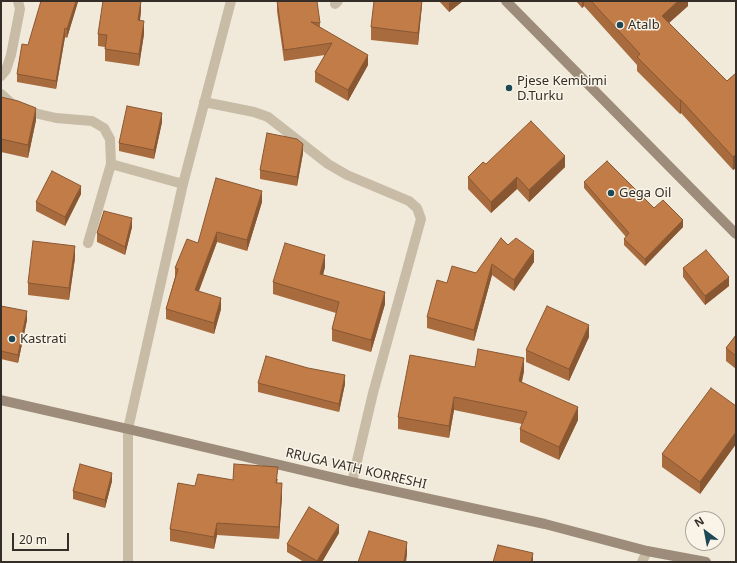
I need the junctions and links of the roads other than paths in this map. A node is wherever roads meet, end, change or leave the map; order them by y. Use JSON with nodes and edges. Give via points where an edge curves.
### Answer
{"nodes":[{"id":1,"x":18,"y":1,"type":"edge"},
{"id":2,"x":231,"y":1,"type":"edge"},
{"id":3,"x":506,"y":1,"type":"edge"},
{"id":4,"x":1,"y":76,"type":"edge"},
{"id":5,"x":1,"y":94,"type":"edge"},
{"id":6,"x":204,"y":102,"type":"junction"},
{"id":7,"x":111,"y":164,"type":"junction"},
{"id":8,"x":183,"y":184,"type":"junction"},
{"id":9,"x":736,"y":234,"type":"edge"},
{"id":10,"x":88,"y":243,"type":"dead end"},
{"id":11,"x":1,"y":400,"type":"edge"},
{"id":12,"x":128,"y":429,"type":"junction"},
{"id":13,"x":352,"y":482,"type":"junction"},
{"id":14,"x":647,"y":551,"type":"junction"},
{"id":15,"x":128,"y":562,"type":"edge"},
{"id":16,"x":642,"y":562,"type":"edge"},
{"id":17,"x":706,"y":562,"type":"edge"}],
"edges":[{"from":1,"to":4,"type":"street","via":[[20,9],[11,55]]},
{"from":2,"to":6,"type":"street"},
{"from":3,"to":9,"type":"main road"},
{"from":5,"to":7,"type":"street","via":[[11,103],[30,112],[56,118],[92,121],[104,128],[110,139]]},
{"from":6,"to":8,"type":"street"},
{"from":6,"to":13,"type":"street","via":[[268,117],[328,164],[347,175],[409,201],[421,219],[373,393]]},
{"from":7,"to":8,"type":"street"},
{"from":7,"to":10,"type":"street"},
{"from":8,"to":12,"type":"street"},
{"from":11,"to":12,"type":"main road","name":"RRUGA VATH KORRESHI"},
{"from":12,"to":13,"type":"main road","name":"RRUGA VATH KORRESHI"},
{"from":12,"to":15,"type":"street"},
{"from":13,"to":14,"type":"main road","name":"RRUGA VATH KORRESHI","via":[[545,524]]},
{"from":14,"to":16,"type":"street"},
{"from":14,"to":17,"type":"main road","name":"RRUGA VATH KORRESHI"}]}
